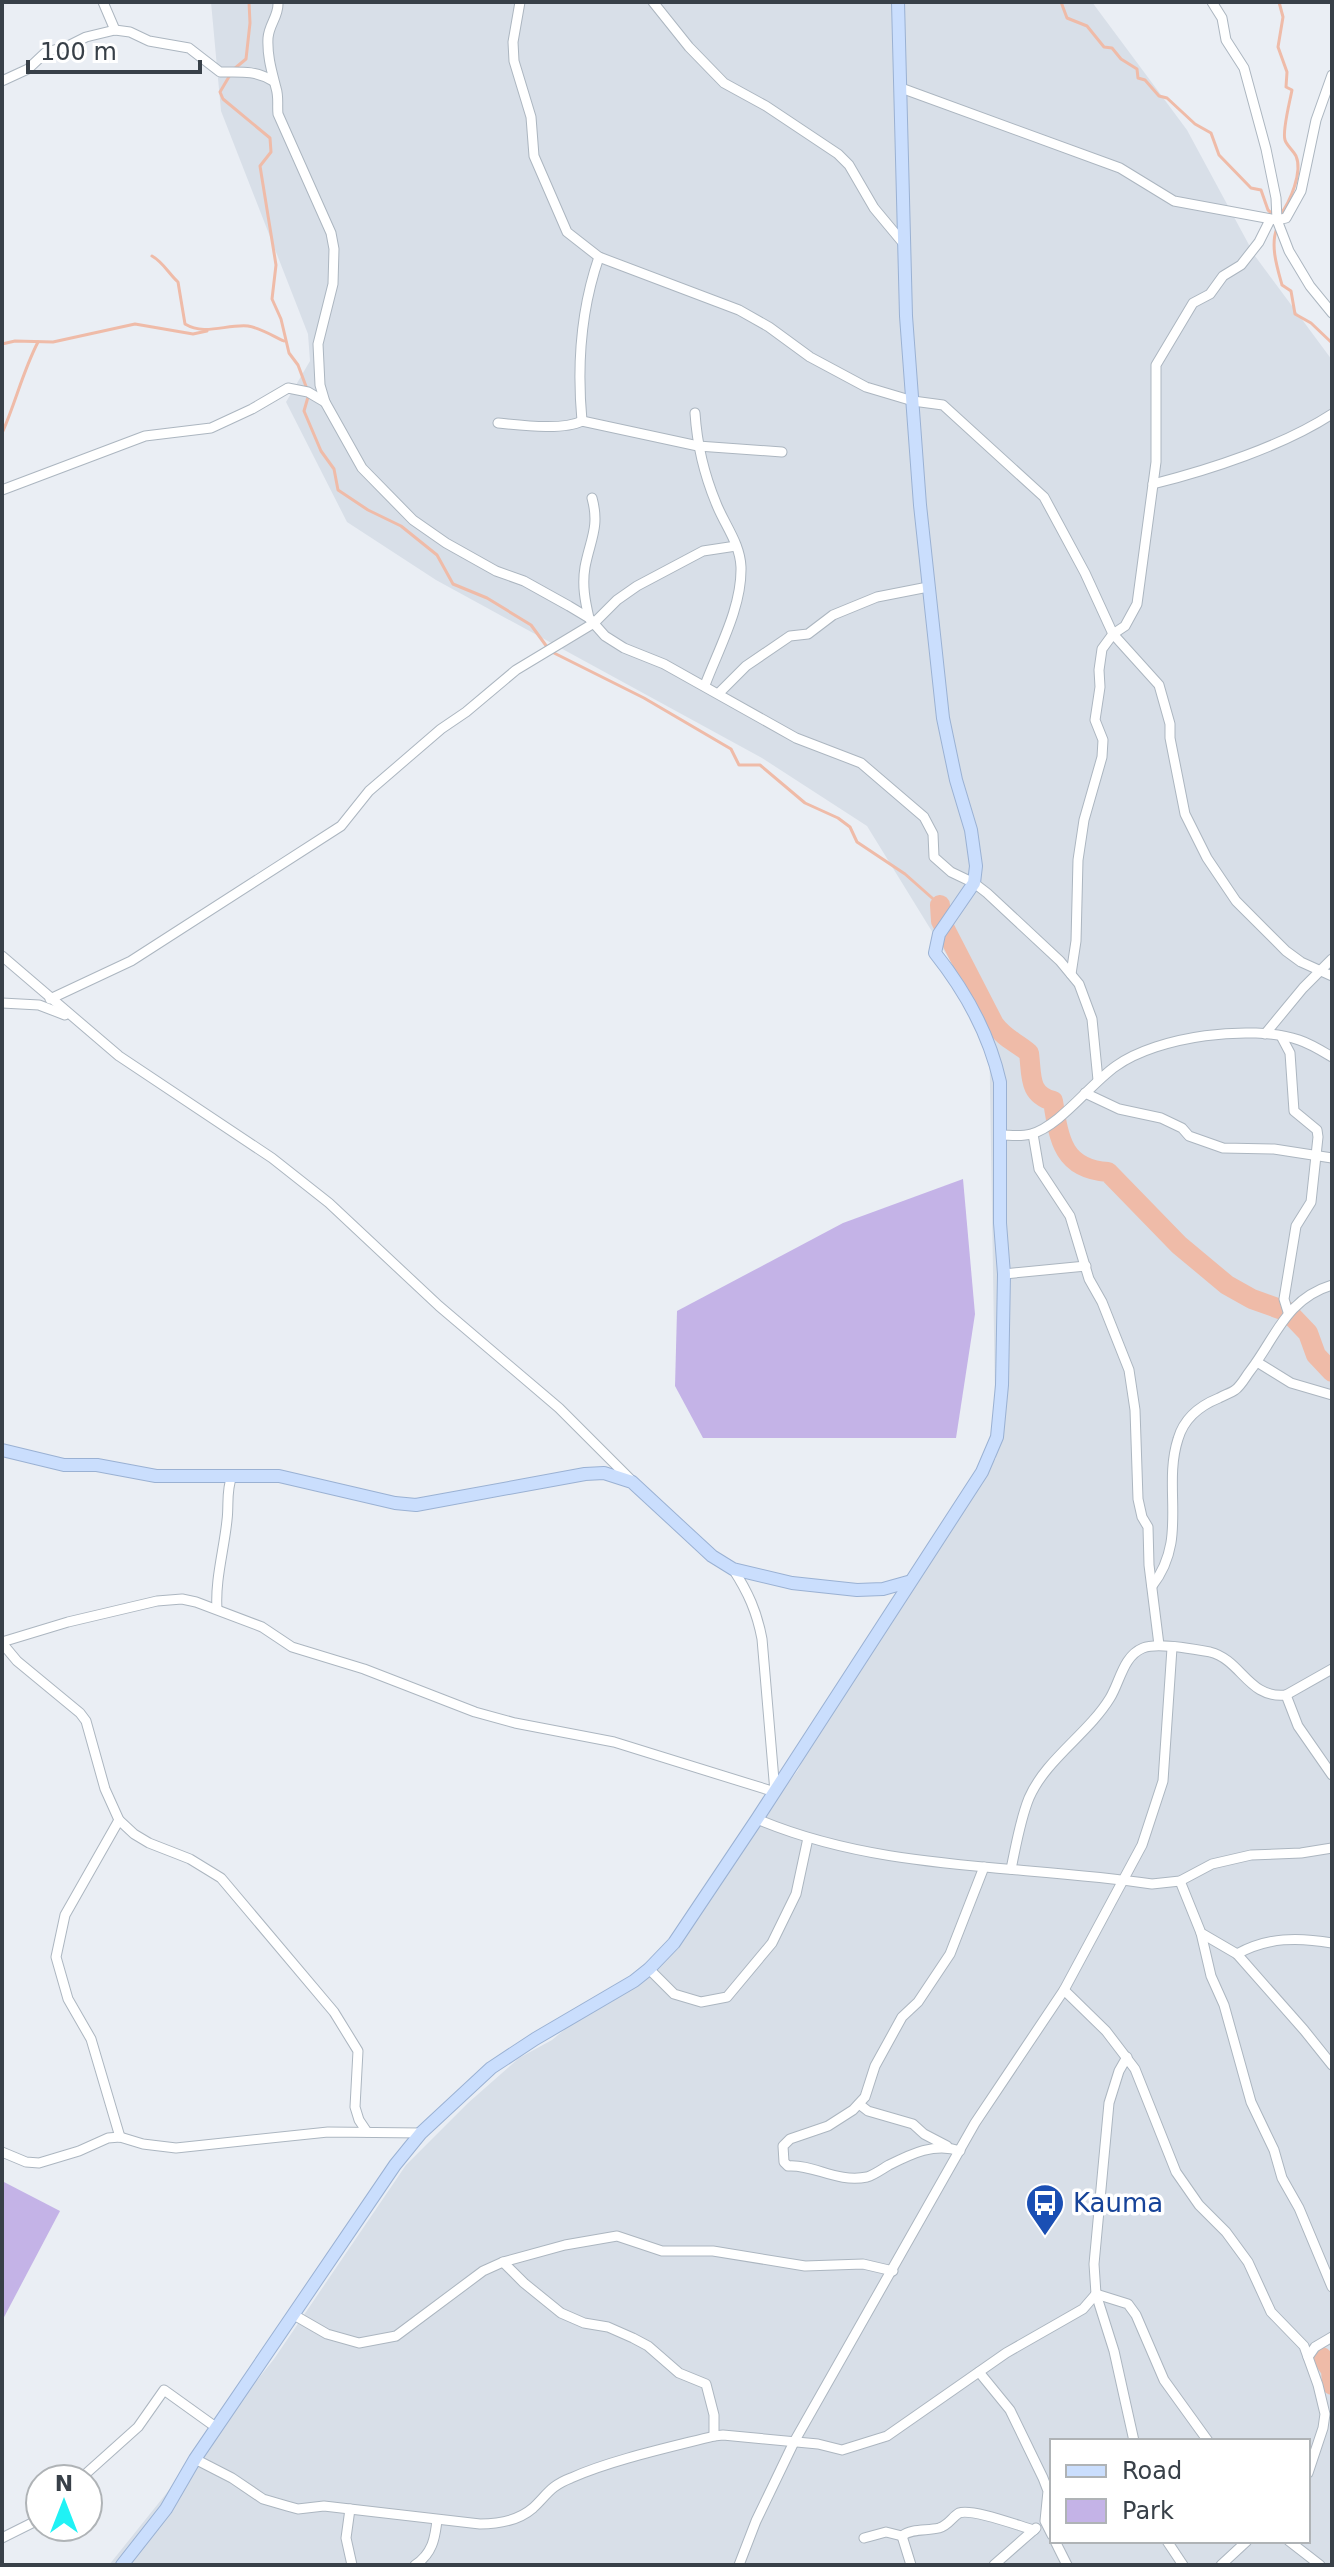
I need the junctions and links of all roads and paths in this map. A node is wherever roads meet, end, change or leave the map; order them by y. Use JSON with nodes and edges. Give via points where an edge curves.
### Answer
{"nodes":[{"id":1,"x":103,"y":2,"type":"edge"},
{"id":2,"x":278,"y":2,"type":"edge"},
{"id":3,"x":520,"y":2,"type":"edge"},
{"id":4,"x":653,"y":2,"type":"edge"},
{"id":5,"x":898,"y":2,"type":"edge"},
{"id":6,"x":1212,"y":2,"type":"edge"},
{"id":7,"x":115,"y":30,"type":"junction"},
{"id":8,"x":1332,"y":75,"type":"edge"},
{"id":9,"x":2,"y":81,"type":"edge"},
{"id":10,"x":273,"y":81,"type":"junction"},
{"id":11,"x":901,"y":88,"type":"junction"},
{"id":12,"x":1273,"y":220,"type":"junction"},
{"id":13,"x":904,"y":244,"type":"junction"},
{"id":14,"x":599,"y":257,"type":"junction"},
{"id":15,"x":1332,"y":313,"type":"edge"},
{"id":16,"x":913,"y":401,"type":"junction"},
{"id":17,"x":325,"y":402,"type":"junction"},
{"id":18,"x":695,"y":413,"type":"dead end"},
{"id":19,"x":1332,"y":414,"type":"edge"},
{"id":20,"x":582,"y":421,"type":"junction"},
{"id":21,"x":498,"y":423,"type":"dead end"},
{"id":22,"x":698,"y":446,"type":"junction"},
{"id":23,"x":782,"y":452,"type":"dead end"},
{"id":24,"x":1153,"y":484,"type":"junction"},
{"id":25,"x":2,"y":490,"type":"edge"},
{"id":26,"x":592,"y":498,"type":"dead end"},
{"id":27,"x":736,"y":546,"type":"junction"},
{"id":28,"x":928,"y":587,"type":"junction"},
{"id":29,"x":592,"y":621,"type":"junction"},
{"id":30,"x":1113,"y":634,"type":"junction"},
{"id":31,"x":705,"y":685,"type":"junction"},
{"id":32,"x":719,"y":693,"type":"junction"},
{"id":33,"x":974,"y":883,"type":"junction"},
{"id":34,"x":2,"y":956,"type":"edge"},
{"id":35,"x":1332,"y":959,"type":"edge"},
{"id":36,"x":1319,"y":971,"type":"junction"},
{"id":37,"x":1071,"y":974,"type":"junction"},
{"id":38,"x":1332,"y":976,"type":"edge"},
{"id":39,"x":50,"y":999,"type":"junction"},
{"id":40,"x":2,"y":1003,"type":"edge"},
{"id":41,"x":76,"y":1020,"type":"junction"},
{"id":42,"x":1265,"y":1034,"type":"junction"},
{"id":43,"x":1281,"y":1036,"type":"junction"},
{"id":44,"x":1332,"y":1057,"type":"edge"},
{"id":45,"x":1098,"y":1080,"type":"junction"},
{"id":46,"x":1085,"y":1093,"type":"junction"},
{"id":47,"x":1033,"y":1134,"type":"junction"},
{"id":48,"x":1000,"y":1135,"type":"junction"},
{"id":49,"x":1314,"y":1154,"type":"junction"},
{"id":50,"x":1332,"y":1158,"type":"edge"},
{"id":51,"x":1086,"y":1266,"type":"junction"},
{"id":52,"x":1004,"y":1274,"type":"junction"},
{"id":53,"x":1332,"y":1285,"type":"edge"},
{"id":54,"x":1288,"y":1312,"type":"junction"},
{"id":55,"x":1257,"y":1362,"type":"junction"},
{"id":56,"x":1332,"y":1395,"type":"edge"},
{"id":57,"x":2,"y":1450,"type":"edge"},
{"id":58,"x":232,"y":1476,"type":"junction"},
{"id":59,"x":632,"y":1482,"type":"junction"},
{"id":60,"x":733,"y":1569,"type":"junction"},
{"id":61,"x":908,"y":1582,"type":"junction"},
{"id":62,"x":1152,"y":1586,"type":"junction"},
{"id":63,"x":217,"y":1609,"type":"junction"},
{"id":64,"x":2,"y":1642,"type":"edge"},
{"id":65,"x":1159,"y":1645,"type":"junction"},
{"id":66,"x":1172,"y":1648,"type":"junction"},
{"id":67,"x":1332,"y":1669,"type":"edge"},
{"id":68,"x":1286,"y":1695,"type":"junction"},
{"id":69,"x":1332,"y":1775,"type":"edge"},
{"id":70,"x":775,"y":1792,"type":"junction"},
{"id":71,"x":757,"y":1819,"type":"junction"},
{"id":72,"x":119,"y":1820,"type":"junction"},
{"id":73,"x":808,"y":1838,"type":"junction"},
{"id":74,"x":1332,"y":1848,"type":"edge"},
{"id":75,"x":984,"y":1867,"type":"junction"},
{"id":76,"x":1011,"y":1869,"type":"junction"},
{"id":77,"x":1126,"y":1879,"type":"junction"},
{"id":78,"x":1180,"y":1881,"type":"junction"},
{"id":79,"x":1201,"y":1933,"type":"junction"},
{"id":80,"x":1332,"y":1943,"type":"edge"},
{"id":81,"x":1237,"y":1954,"type":"junction"},
{"id":82,"x":649,"y":1969,"type":"junction"},
{"id":83,"x":1064,"y":1990,"type":"junction"},
{"id":84,"x":1127,"y":2057,"type":"junction"},
{"id":85,"x":1332,"y":2065,"type":"edge"},
{"id":86,"x":859,"y":2104,"type":"junction"},
{"id":87,"x":367,"y":2132,"type":"junction"},
{"id":88,"x":421,"y":2133,"type":"junction"},
{"id":89,"x":120,"y":2137,"type":"junction"},
{"id":90,"x":947,"y":2146,"type":"junction"},
{"id":91,"x":960,"y":2151,"type":"junction"},
{"id":92,"x":2,"y":2152,"type":"edge"},
{"id":93,"x":503,"y":2262,"type":"junction"},
{"id":94,"x":893,"y":2271,"type":"junction"},
{"id":95,"x":1332,"y":2287,"type":"edge"},
{"id":96,"x":1096,"y":2294,"type":"junction"},
{"id":97,"x":294,"y":2315,"type":"junction"},
{"id":98,"x":1332,"y":2337,"type":"edge"},
{"id":99,"x":1308,"y":2357,"type":"junction"},
{"id":100,"x":979,"y":2372,"type":"junction"},
{"id":101,"x":217,"y":2428,"type":"junction"},
{"id":102,"x":714,"y":2436,"type":"junction"},
{"id":103,"x":1134,"y":2439,"type":"edge"},
{"id":104,"x":1207,"y":2439,"type":"edge"},
{"id":105,"x":794,"y":2442,"type":"junction"},
{"id":106,"x":195,"y":2459,"type":"junction"},
{"id":107,"x":98,"y":2463,"type":"edge"},
{"id":108,"x":1310,"y":2467,"type":"edge"},
{"id":109,"x":350,"y":2509,"type":"junction"},
{"id":110,"x":437,"y":2520,"type":"junction"},
{"id":111,"x":1045,"y":2521,"type":"junction"},
{"id":112,"x":24,"y":2527,"type":"edge"},
{"id":113,"x":1034,"y":2530,"type":"junction"},
{"id":114,"x":1050,"y":2531,"type":"edge"},
{"id":115,"x":902,"y":2536,"type":"junction"},
{"id":116,"x":2,"y":2538,"type":"edge"},
{"id":117,"x":864,"y":2538,"type":"dead end"},
{"id":118,"x":1056,"y":2543,"type":"edge"},
{"id":119,"x":1168,"y":2543,"type":"edge"},
{"id":120,"x":1245,"y":2543,"type":"edge"},
{"id":121,"x":1292,"y":2543,"type":"edge"},
{"id":122,"x":122,"y":2565,"type":"edge"},
{"id":123,"x":352,"y":2565,"type":"edge"},
{"id":124,"x":415,"y":2565,"type":"edge"},
{"id":125,"x":739,"y":2565,"type":"edge"},
{"id":126,"x":911,"y":2565,"type":"edge"},
{"id":127,"x":994,"y":2565,"type":"edge"},
{"id":128,"x":1067,"y":2565,"type":"edge"},
{"id":129,"x":1183,"y":2565,"type":"edge"},
{"id":130,"x":1221,"y":2565,"type":"edge"},
{"id":131,"x":1320,"y":2565,"type":"edge"}],
"edges":[{"from":1,"to":7,"type":"street"},
{"from":2,"to":10,"type":"street","via":[[268,35]]},
{"from":3,"to":14,"type":"street","via":[[513,52],[538,168],[567,232]]},
{"from":4,"to":13,"type":"street","via":[[724,83],[838,154]]},
{"from":5,"to":11,"type":"street"},
{"from":6,"to":12,"type":"street","via":[[1244,68],[1260,122],[1276,198]]},
{"from":7,"to":9,"type":"street","via":[[46,52],[28,69]]},
{"from":7,"to":10,"type":"street","via":[[189,48],[220,72],[255,72]]},
{"from":8,"to":12,"type":"street","via":[[1301,191],[1286,218]]},
{"from":10,"to":17,"type":"street","via":[[278,114],[334,249],[331,298],[318,344]]},
{"from":11,"to":12,"type":"street","via":[[1120,168],[1174,201]]},
{"from":11,"to":13,"type":"street"},
{"from":12,"to":15,"type":"street","via":[[1310,286]]},
{"from":12,"to":24,"type":"street","via":[[1241,265],[1193,303],[1158,360]]},
{"from":13,"to":16,"type":"street"},
{"from":14,"to":16,"type":"street","via":[[739,310],[852,381]]},
{"from":14,"to":20,"type":"street","via":[[585,311]]},
{"from":16,"to":28,"type":"street"},
{"from":16,"to":30,"type":"street","via":[[943,405],[1049,503]]},
{"from":17,"to":25,"type":"street","via":[[288,388],[211,428],[145,436]]},
{"from":17,"to":29,"type":"street","via":[[362,468],[413,520]]},
{"from":18,"to":22,"type":"street"},
{"from":19,"to":24,"type":"street","via":[[1221,464]]},
{"from":20,"to":21,"type":"street"},
{"from":20,"to":22,"type":"street"},
{"from":22,"to":23,"type":"street"},
{"from":22,"to":27,"type":"street","via":[[716,505]]},
{"from":24,"to":30,"type":"street","via":[[1137,604],[1125,626]]},
{"from":26,"to":29,"type":"street","via":[[595,533],[584,585]]},
{"from":27,"to":29,"type":"street","via":[[703,551],[662,571]]},
{"from":27,"to":31,"type":"street","via":[[741,569],[737,599]]},
{"from":28,"to":32,"type":"street","via":[[877,597],[833,615],[808,634],[790,636],[746,666]]},
{"from":28,"to":33,"type":"street","via":[[943,718],[975,849]]},
{"from":29,"to":31,"type":"street","via":[[624,648]]},
{"from":29,"to":39,"type":"street","via":[[516,670],[441,729],[369,791],[341,826],[131,961]]},
{"from":30,"to":36,"type":"street","via":[[1159,685],[1185,814],[1207,858],[1251,917],[1301,962]]},
{"from":30,"to":37,"type":"street","via":[[1102,649],[1099,670],[1095,720],[1103,740],[1102,757],[1078,860]]},
{"from":31,"to":32,"type":"street"},
{"from":32,"to":33,"type":"street","via":[[796,738],[861,763],[924,817],[933,834],[934,857]]},
{"from":33,"to":37,"type":"street"},
{"from":33,"to":48,"type":"street","via":[[939,934],[935,953],[967,995],[996,1063]]},
{"from":34,"to":39,"type":"street"},
{"from":35,"to":36,"type":"street"},
{"from":36,"to":38,"type":"street"},
{"from":36,"to":42,"type":"street"},
{"from":37,"to":45,"type":"street","via":[[1092,1019]]},
{"from":39,"to":41,"type":"street"},
{"from":40,"to":41,"type":"street","via":[[39,1005]]},
{"from":41,"to":59,"type":"street","via":[[329,1203],[559,1408]]},
{"from":42,"to":43,"type":"street"},
{"from":42,"to":45,"type":"street","via":[[1213,1035],[1148,1050]]},
{"from":43,"to":44,"type":"street"},
{"from":43,"to":49,"type":"street","via":[[1290,1053],[1294,1111],[1317,1130]]},
{"from":45,"to":46,"type":"street"},
{"from":46,"to":47,"type":"street"},
{"from":46,"to":49,"type":"street","via":[[1119,1109],[1161,1118],[1189,1136],[1223,1148]]},
{"from":47,"to":48,"type":"street"},
{"from":47,"to":51,"type":"street","via":[[1039,1169],[1070,1216]]},
{"from":48,"to":52,"type":"street"},
{"from":49,"to":50,"type":"street"},
{"from":49,"to":54,"type":"street","via":[[1311,1202],[1296,1226],[1284,1299]]},
{"from":51,"to":52,"type":"street"},
{"from":51,"to":62,"type":"street","via":[[1129,1370],[1138,1499],[1148,1527]]},
{"from":52,"to":61,"type":"street","via":[[995,1444]]},
{"from":53,"to":54,"type":"street"},
{"from":54,"to":55,"type":"street"},
{"from":55,"to":56,"type":"street","via":[[1291,1383]]},
{"from":55,"to":62,"type":"street","via":[[1236,1390],[1206,1403],[1182,1425],[1176,1444],[1172,1542]]},
{"from":57,"to":58,"type":"street","via":[[64,1465],[156,1476]]},
{"from":58,"to":59,"type":"street","via":[[279,1476],[416,1505],[585,1474],[604,1473]]},
{"from":58,"to":63,"type":"street"},
{"from":59,"to":60,"type":"street"},
{"from":60,"to":61,"type":"street","via":[[857,1590]]},
{"from":60,"to":70,"type":"street","via":[[758,1615]]},
{"from":61,"to":70,"type":"street"},
{"from":62,"to":65,"type":"street"},
{"from":63,"to":64,"type":"street","via":[[170,1599]]},
{"from":63,"to":70,"type":"street","via":[[262,1627],[292,1647],[475,1712],[614,1742]]},
{"from":64,"to":72,"type":"street","via":[[86,1721]]},
{"from":65,"to":66,"type":"street"},
{"from":65,"to":76,"type":"street","via":[[1141,1649],[1130,1659],[1110,1698],[1040,1779],[1023,1815]]},
{"from":66,"to":68,"type":"street","via":[[1213,1653],[1259,1691],[1272,1697]]},
{"from":66,"to":77,"type":"street","via":[[1163,1781]]},
{"from":67,"to":68,"type":"street"},
{"from":68,"to":69,"type":"street","via":[[1298,1726]]},
{"from":70,"to":71,"type":"street"},
{"from":71,"to":73,"type":"street"},
{"from":71,"to":82,"type":"street","via":[[674,1943]]},
{"from":72,"to":87,"type":"street","via":[[149,1843],[221,1878],[334,2012],[358,2051],[355,2107]]},
{"from":72,"to":89,"type":"street","via":[[65,1915],[56,1957],[68,1999],[91,2039]]},
{"from":73,"to":75,"type":"street","via":[[874,1854]]},
{"from":73,"to":82,"type":"street","via":[[796,1894],[772,1943],[727,1997],[701,2002],[674,1994]]},
{"from":74,"to":78,"type":"street","via":[[1251,1855],[1212,1864]]},
{"from":75,"to":76,"type":"street"},
{"from":75,"to":86,"type":"street","via":[[950,1954],[902,2017]]},
{"from":76,"to":77,"type":"street"},
{"from":77,"to":78,"type":"street","via":[[1152,1884]]},
{"from":77,"to":83,"type":"street"},
{"from":78,"to":79,"type":"street"},
{"from":79,"to":81,"type":"street"},
{"from":79,"to":95,"type":"street","via":[[1251,2102]]},
{"from":80,"to":81,"type":"street","via":[[1275,1940]]},
{"from":81,"to":85,"type":"street"},
{"from":82,"to":88,"type":"street","via":[[491,2068]]},
{"from":83,"to":84,"type":"street"},
{"from":83,"to":91,"type":"street"},
{"from":84,"to":96,"type":"street","via":[[1114,2083],[1105,2125]]},
{"from":84,"to":99,"type":"street","via":[[1143,2084],[1176,2172],[1236,2244],[1271,2312]]},
{"from":86,"to":90,"type":"street","via":[[913,2124]]},
{"from":86,"to":90,"type":"street","via":[[828,2126],[790,2139],[783,2146],[784,2162],[820,2174],[868,2177],[927,2149]]},
{"from":87,"to":88,"type":"street"},
{"from":87,"to":89,"type":"street","via":[[176,2148]]},
{"from":88,"to":97,"type":"street"},
{"from":89,"to":92,"type":"street","via":[[39,2163]]},
{"from":90,"to":91,"type":"street"},
{"from":91,"to":94,"type":"street"},
{"from":93,"to":94,"type":"street","via":[[617,2236],[662,2251],[713,2251],[805,2266],[863,2264]]},
{"from":93,"to":97,"type":"street","via":[[396,2336],[359,2343],[327,2334]]},
{"from":93,"to":102,"type":"street","via":[[561,2313],[633,2338],[679,2373],[706,2384]]},
{"from":94,"to":105,"type":"street"},
{"from":96,"to":100,"type":"street","via":[[1068,2319]]},
{"from":96,"to":103,"type":"street"},
{"from":96,"to":104,"type":"street","via":[[1128,2304],[1164,2380]]},
{"from":97,"to":101,"type":"street"},
{"from":98,"to":99,"type":"street"},
{"from":99,"to":108,"type":"street","via":[[1325,2414]]},
{"from":100,"to":105,"type":"street","via":[[887,2436],[842,2450]]},
{"from":100,"to":111,"type":"street","via":[[1010,2410],[1043,2478],[1048,2491]]},
{"from":101,"to":106,"type":"street"},
{"from":101,"to":107,"type":"street","via":[[164,2390],[138,2427]]},
{"from":102,"to":105,"type":"street"},
{"from":102,"to":110,"type":"street","via":[[568,2479],[521,2516],[503,2523]]},
{"from":105,"to":125,"type":"street"},
{"from":106,"to":109,"type":"street","via":[[263,2499],[298,2509]]},
{"from":106,"to":122,"type":"street","via":[[166,2509]]},
{"from":109,"to":110,"type":"street"},
{"from":109,"to":123,"type":"street","via":[[346,2538]]},
{"from":110,"to":124,"type":"street","via":[[427,2557]]},
{"from":111,"to":113,"type":"street"},
{"from":111,"to":114,"type":"street"},
{"from":112,"to":116,"type":"street"},
{"from":113,"to":115,"type":"street","via":[[964,2512],[940,2528]]},
{"from":113,"to":127,"type":"street"},
{"from":115,"to":117,"type":"street","via":[[886,2532]]},
{"from":115,"to":126,"type":"street"},
{"from":118,"to":128,"type":"street"},
{"from":119,"to":129,"type":"street"},
{"from":120,"to":130,"type":"street"},
{"from":121,"to":131,"type":"street"}]}
